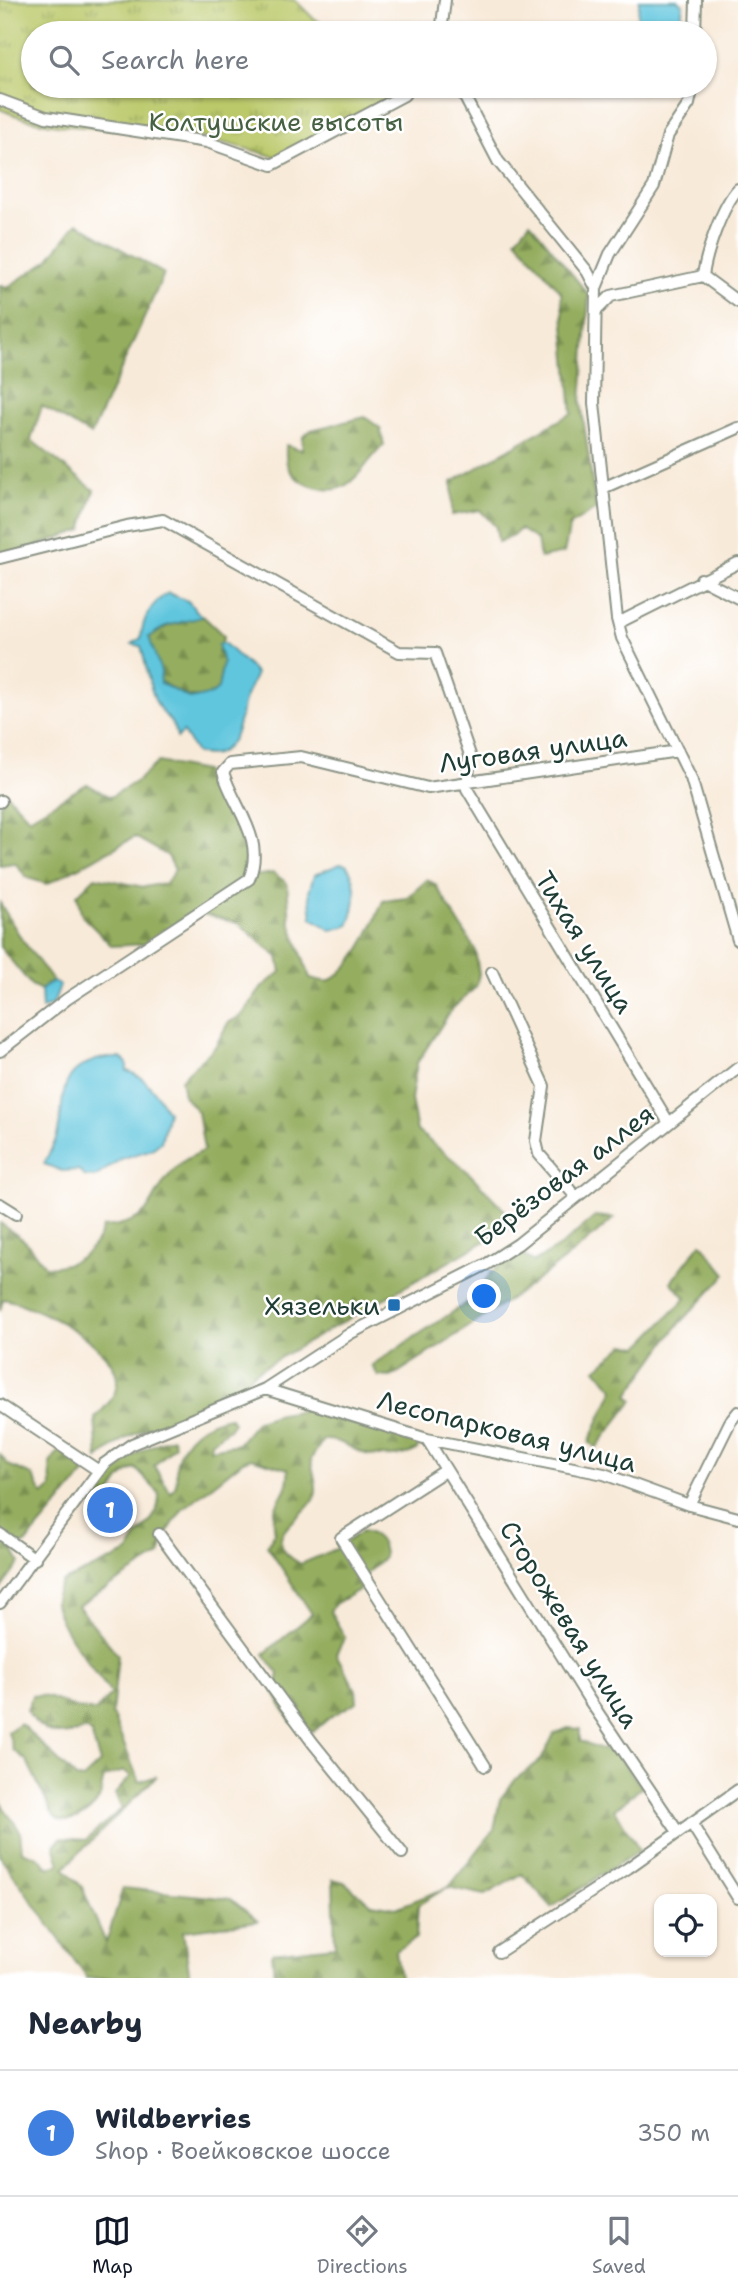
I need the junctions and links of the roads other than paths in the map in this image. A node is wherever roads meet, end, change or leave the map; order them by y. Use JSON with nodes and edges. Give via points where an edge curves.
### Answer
{"nodes":[{"id":1,"x":445,"y":0,"type":"edge"},
{"id":2,"x":696,"y":0,"type":"edge"},
{"id":3,"x":442,"y":21,"type":"edge"},
{"id":4,"x":695,"y":21,"type":"edge"},
{"id":5,"x":398,"y":98,"type":"edge"},
{"id":6,"x":465,"y":98,"type":"edge"},
{"id":7,"x":690,"y":98,"type":"edge"},
{"id":8,"x":0,"y":100,"type":"edge"},
{"id":9,"x":738,"y":189,"type":"edge"},
{"id":10,"x":702,"y":276,"type":"junction"},
{"id":11,"x":596,"y":288,"type":"junction"},
{"id":12,"x":611,"y":296,"type":"junction"},
{"id":13,"x":738,"y":302,"type":"edge"},
{"id":14,"x":596,"y":311,"type":"junction"},
{"id":15,"x":738,"y":428,"type":"edge"},
{"id":16,"x":603,"y":488,"type":"junction"},
{"id":17,"x":0,"y":558,"type":"edge"},
{"id":18,"x":738,"y":563,"type":"edge"},
{"id":19,"x":701,"y":579,"type":"junction"},
{"id":20,"x":738,"y":598,"type":"edge"},
{"id":21,"x":618,"y":623,"type":"junction"},
{"id":22,"x":678,"y":751,"type":"junction"},
{"id":23,"x":467,"y":783,"type":"junction"},
{"id":24,"x":738,"y":940,"type":"edge"},
{"id":25,"x":492,"y":972,"type":"dead end"},
{"id":26,"x":0,"y":1051,"type":"edge"},
{"id":27,"x":738,"y":1069,"type":"edge"},
{"id":28,"x":669,"y":1123,"type":"junction"},
{"id":29,"x":576,"y":1197,"type":"junction"},
{"id":30,"x":0,"y":1204,"type":"edge"},
{"id":31,"x":16,"y":1214,"type":"dead end"},
{"id":32,"x":265,"y":1390,"type":"junction"},
{"id":33,"x":0,"y":1405,"type":"edge"},
{"id":34,"x":738,"y":1412,"type":"edge"},
{"id":35,"x":427,"y":1439,"type":"junction"},
{"id":36,"x":446,"y":1470,"type":"junction"},
{"id":37,"x":99,"y":1471,"type":"junction"},
{"id":38,"x":689,"y":1505,"type":"junction"},
{"id":39,"x":738,"y":1518,"type":"edge"},
{"id":40,"x":0,"y":1534,"type":"edge"},
{"id":41,"x":159,"y":1534,"type":"dead end"},
{"id":42,"x":36,"y":1559,"type":"junction"},
{"id":43,"x":0,"y":1602,"type":"edge"},
{"id":44,"x":485,"y":1766,"type":"dead end"},
{"id":45,"x":738,"y":1790,"type":"edge"},
{"id":46,"x":691,"y":1823,"type":"junction"},
{"id":47,"x":678,"y":1832,"type":"junction"},
{"id":48,"x":402,"y":1853,"type":"dead end"},
{"id":49,"x":738,"y":1898,"type":"edge"},
{"id":50,"x":499,"y":1952,"type":"dead end"}],
"edges":[{"from":1,"to":3,"type":"street"},
{"from":2,"to":4,"type":"street"},
{"from":5,"to":8,"type":"street","via":[[272,164],[207,142],[46,117]]},
{"from":6,"to":11,"type":"street","via":[[498,161]]},
{"from":7,"to":11,"type":"street","via":[[668,135],[654,186],[610,254]]},
{"from":9,"to":10,"type":"street","via":[[722,215]]},
{"from":10,"to":12,"type":"street"},
{"from":10,"to":13,"type":"street"},
{"from":11,"to":12,"type":"street"},
{"from":11,"to":14,"type":"street"},
{"from":12,"to":14,"type":"street"},
{"from":14,"to":16,"type":"street","via":[[594,403]]},
{"from":15,"to":16,"type":"street"},
{"from":16,"to":21,"type":"street"},
{"from":17,"to":23,"type":"street","via":[[163,520],[399,652],[435,653],[470,755]]},
{"from":18,"to":19,"type":"street"},
{"from":19,"to":20,"type":"street"},
{"from":19,"to":21,"type":"street"},
{"from":21,"to":22,"type":"street"},
{"from":22,"to":23,"type":"street","name":"Луговая улица"},
{"from":22,"to":24,"type":"street","via":[[691,778]]},
{"from":23,"to":26,"type":"street","name":"Луговая улица","via":[[428,788],[301,757],[230,764],[223,772],[250,827],[254,850],[249,879],[19,1033]]},
{"from":23,"to":28,"type":"street","name":"Тихая улица","via":[[489,829]]},
{"from":25,"to":29,"type":"street","via":[[544,1086],[536,1142],[540,1154]]},
{"from":27,"to":28,"type":"street","name":"Берёзовая аллея"},
{"from":28,"to":29,"type":"street","name":"Берёзовая аллея"},
{"from":29,"to":32,"type":"street","name":"Берёзовая аллея","via":[[487,1264],[352,1334]]},
{"from":30,"to":31,"type":"street"},
{"from":32,"to":35,"type":"street","name":"Лесопарковая улица"},
{"from":32,"to":37,"type":"street","name":"Берёзовая аллея","via":[[132,1444]]},
{"from":33,"to":37,"type":"street"},
{"from":34,"to":38,"type":"street"},
{"from":35,"to":36,"type":"street","name":"Сторожевая улица"},
{"from":35,"to":38,"type":"street","name":"Лесопарковая улица","via":[[604,1474]]},
{"from":36,"to":44,"type":"street","via":[[341,1538]]},
{"from":36,"to":47,"type":"street","name":"Сторожевая улица"},
{"from":37,"to":42,"type":"street","name":"Берёзовая аллея"},
{"from":38,"to":39,"type":"street","name":"Лесопарковая улица"},
{"from":40,"to":42,"type":"street"},
{"from":41,"to":48,"type":"street","via":[[313,1743]]},
{"from":42,"to":43,"type":"street","name":"Берёзовая аллея"},
{"from":45,"to":46,"type":"street"},
{"from":46,"to":47,"type":"street"},
{"from":46,"to":49,"type":"street"},
{"from":47,"to":50,"type":"street"}]}
